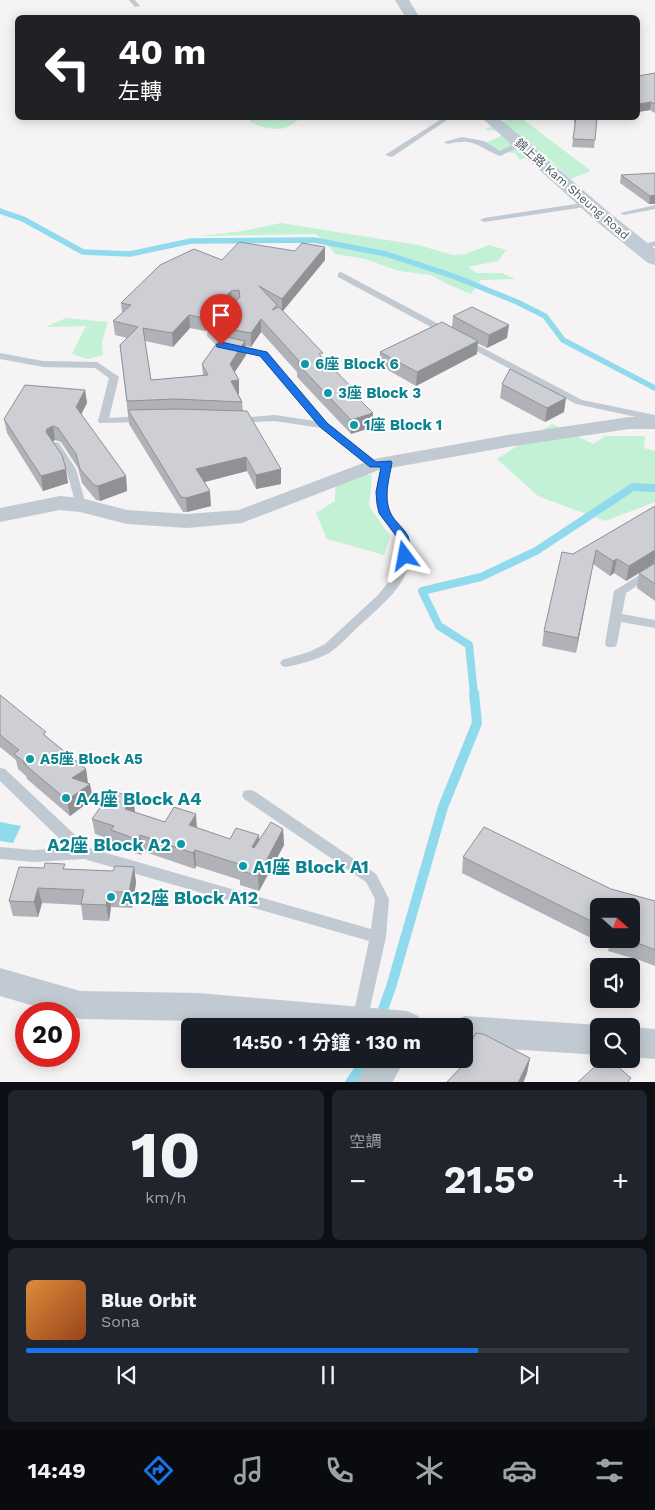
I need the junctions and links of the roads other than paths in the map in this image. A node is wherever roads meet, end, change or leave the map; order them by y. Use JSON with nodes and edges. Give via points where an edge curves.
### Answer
{"nodes":[{"id":1,"x":132,"y":0,"type":"edge"},
{"id":2,"x":402,"y":0,"type":"edge"},
{"id":3,"x":137,"y":6,"type":"dead end"},
{"id":4,"x":411,"y":15,"type":"edge"},
{"id":5,"x":444,"y":120,"type":"edge"},
{"id":6,"x":492,"y":120,"type":"edge"},
{"id":7,"x":448,"y":142,"type":"dead end"},
{"id":8,"x":521,"y":144,"type":"junction"},
{"id":9,"x":389,"y":155,"type":"dead end"},
{"id":10,"x":589,"y":204,"type":"junction"},
{"id":11,"x":655,"y":207,"type":"edge"},
{"id":12,"x":624,"y":213,"type":"dead end"},
{"id":13,"x":484,"y":220,"type":"dead end"},
{"id":14,"x":650,"y":246,"type":"edge"},
{"id":15,"x":655,"y":259,"type":"edge"},
{"id":16,"x":340,"y":275,"type":"dead end"},
{"id":17,"x":236,"y":307,"type":"edge"},
{"id":18,"x":400,"y":349,"type":"edge"},
{"id":19,"x":0,"y":356,"type":"edge"},
{"id":20,"x":367,"y":366,"type":"dead end"},
{"id":21,"x":655,"y":418,"type":"edge"},
{"id":22,"x":158,"y":419,"type":"edge"},
{"id":23,"x":231,"y":421,"type":"edge"},
{"id":24,"x":655,"y":423,"type":"edge"},
{"id":25,"x":324,"y":425,"type":"junction"},
{"id":26,"x":54,"y":445,"type":"edge"},
{"id":27,"x":380,"y":464,"type":"junction"},
{"id":28,"x":82,"y":505,"type":"junction"},
{"id":29,"x":0,"y":515,"type":"edge"},
{"id":30,"x":655,"y":568,"type":"edge"},
{"id":31,"x":616,"y":617,"type":"junction"},
{"id":32,"x":655,"y":624,"type":"edge"},
{"id":33,"x":610,"y":644,"type":"dead end"},
{"id":34,"x":286,"y":663,"type":"dead end"},
{"id":35,"x":0,"y":773,"type":"edge"},
{"id":36,"x":249,"y":795,"type":"dead end"},
{"id":37,"x":0,"y":853,"type":"edge"},
{"id":38,"x":84,"y":854,"type":"junction"},
{"id":39,"x":378,"y":937,"type":"junction"},
{"id":40,"x":0,"y":982,"type":"edge"},
{"id":41,"x":329,"y":1018,"type":"edge"},
{"id":42,"x":364,"y":1018,"type":"edge"},
{"id":43,"x":473,"y":1032,"type":"edge"},
{"id":44,"x":590,"y":1039,"type":"edge"},
{"id":45,"x":640,"y":1043,"type":"edge"},
{"id":46,"x":655,"y":1044,"type":"edge"},
{"id":47,"x":382,"y":1068,"type":"edge"},
{"id":48,"x":373,"y":1082,"type":"edge"}],
"edges":[{"from":1,"to":3,"type":"lane"},
{"from":2,"to":4,"type":"main road"},
{"from":5,"to":9,"type":"lane"},
{"from":6,"to":8,"type":"main road","name":"錦上路 Kam Sheung Road"},
{"from":7,"to":8,"type":"lane","via":[[475,140],[500,154]]},
{"from":8,"to":10,"type":"main road","name":"錦上路 Kam Sheung Road"},
{"from":10,"to":13,"type":"lane"},
{"from":10,"to":14,"type":"main road","name":"錦上路 Kam Sheung Road"},
{"from":11,"to":12,"type":"lane"},
{"from":14,"to":15,"type":"main road","name":"錦上路 Kam Sheung Road"},
{"from":16,"to":21,"type":"lane","via":[[436,331],[569,398]]},
{"from":17,"to":25,"type":"lane","via":[[210,334],[221,345],[263,354]]},
{"from":18,"to":20,"type":"lane"},
{"from":19,"to":22,"type":"lane","via":[[43,364],[97,366],[114,377],[103,421]]},
{"from":23,"to":25,"type":"lane","via":[[275,418]]},
{"from":24,"to":27,"type":"street","via":[[629,423],[508,440]]},
{"from":25,"to":27,"type":"lane"},
{"from":26,"to":28,"type":"lane","via":[[71,469]]},
{"from":27,"to":28,"type":"street","via":[[242,516],[187,521],[147,519]]},
{"from":27,"to":34,"type":"lane","via":[[385,513],[403,536],[403,567],[392,588],[329,647],[312,656]]},
{"from":28,"to":29,"type":"street","via":[[60,503]]},
{"from":30,"to":31,"type":"lane","via":[[620,591]]},
{"from":31,"to":32,"type":"lane"},
{"from":31,"to":33,"type":"lane"},
{"from":35,"to":38,"type":"lane"},
{"from":36,"to":39,"type":"lane","via":[[371,878],[382,899]]},
{"from":37,"to":38,"type":"lane","via":[[33,856]]},
{"from":38,"to":39,"type":"lane"},
{"from":39,"to":42,"type":"lane"},
{"from":40,"to":41,"type":"street","via":[[80,1005],[199,1007]]},
{"from":43,"to":44,"type":"street"},
{"from":45,"to":46,"type":"street"},
{"from":47,"to":48,"type":"street"}]}
